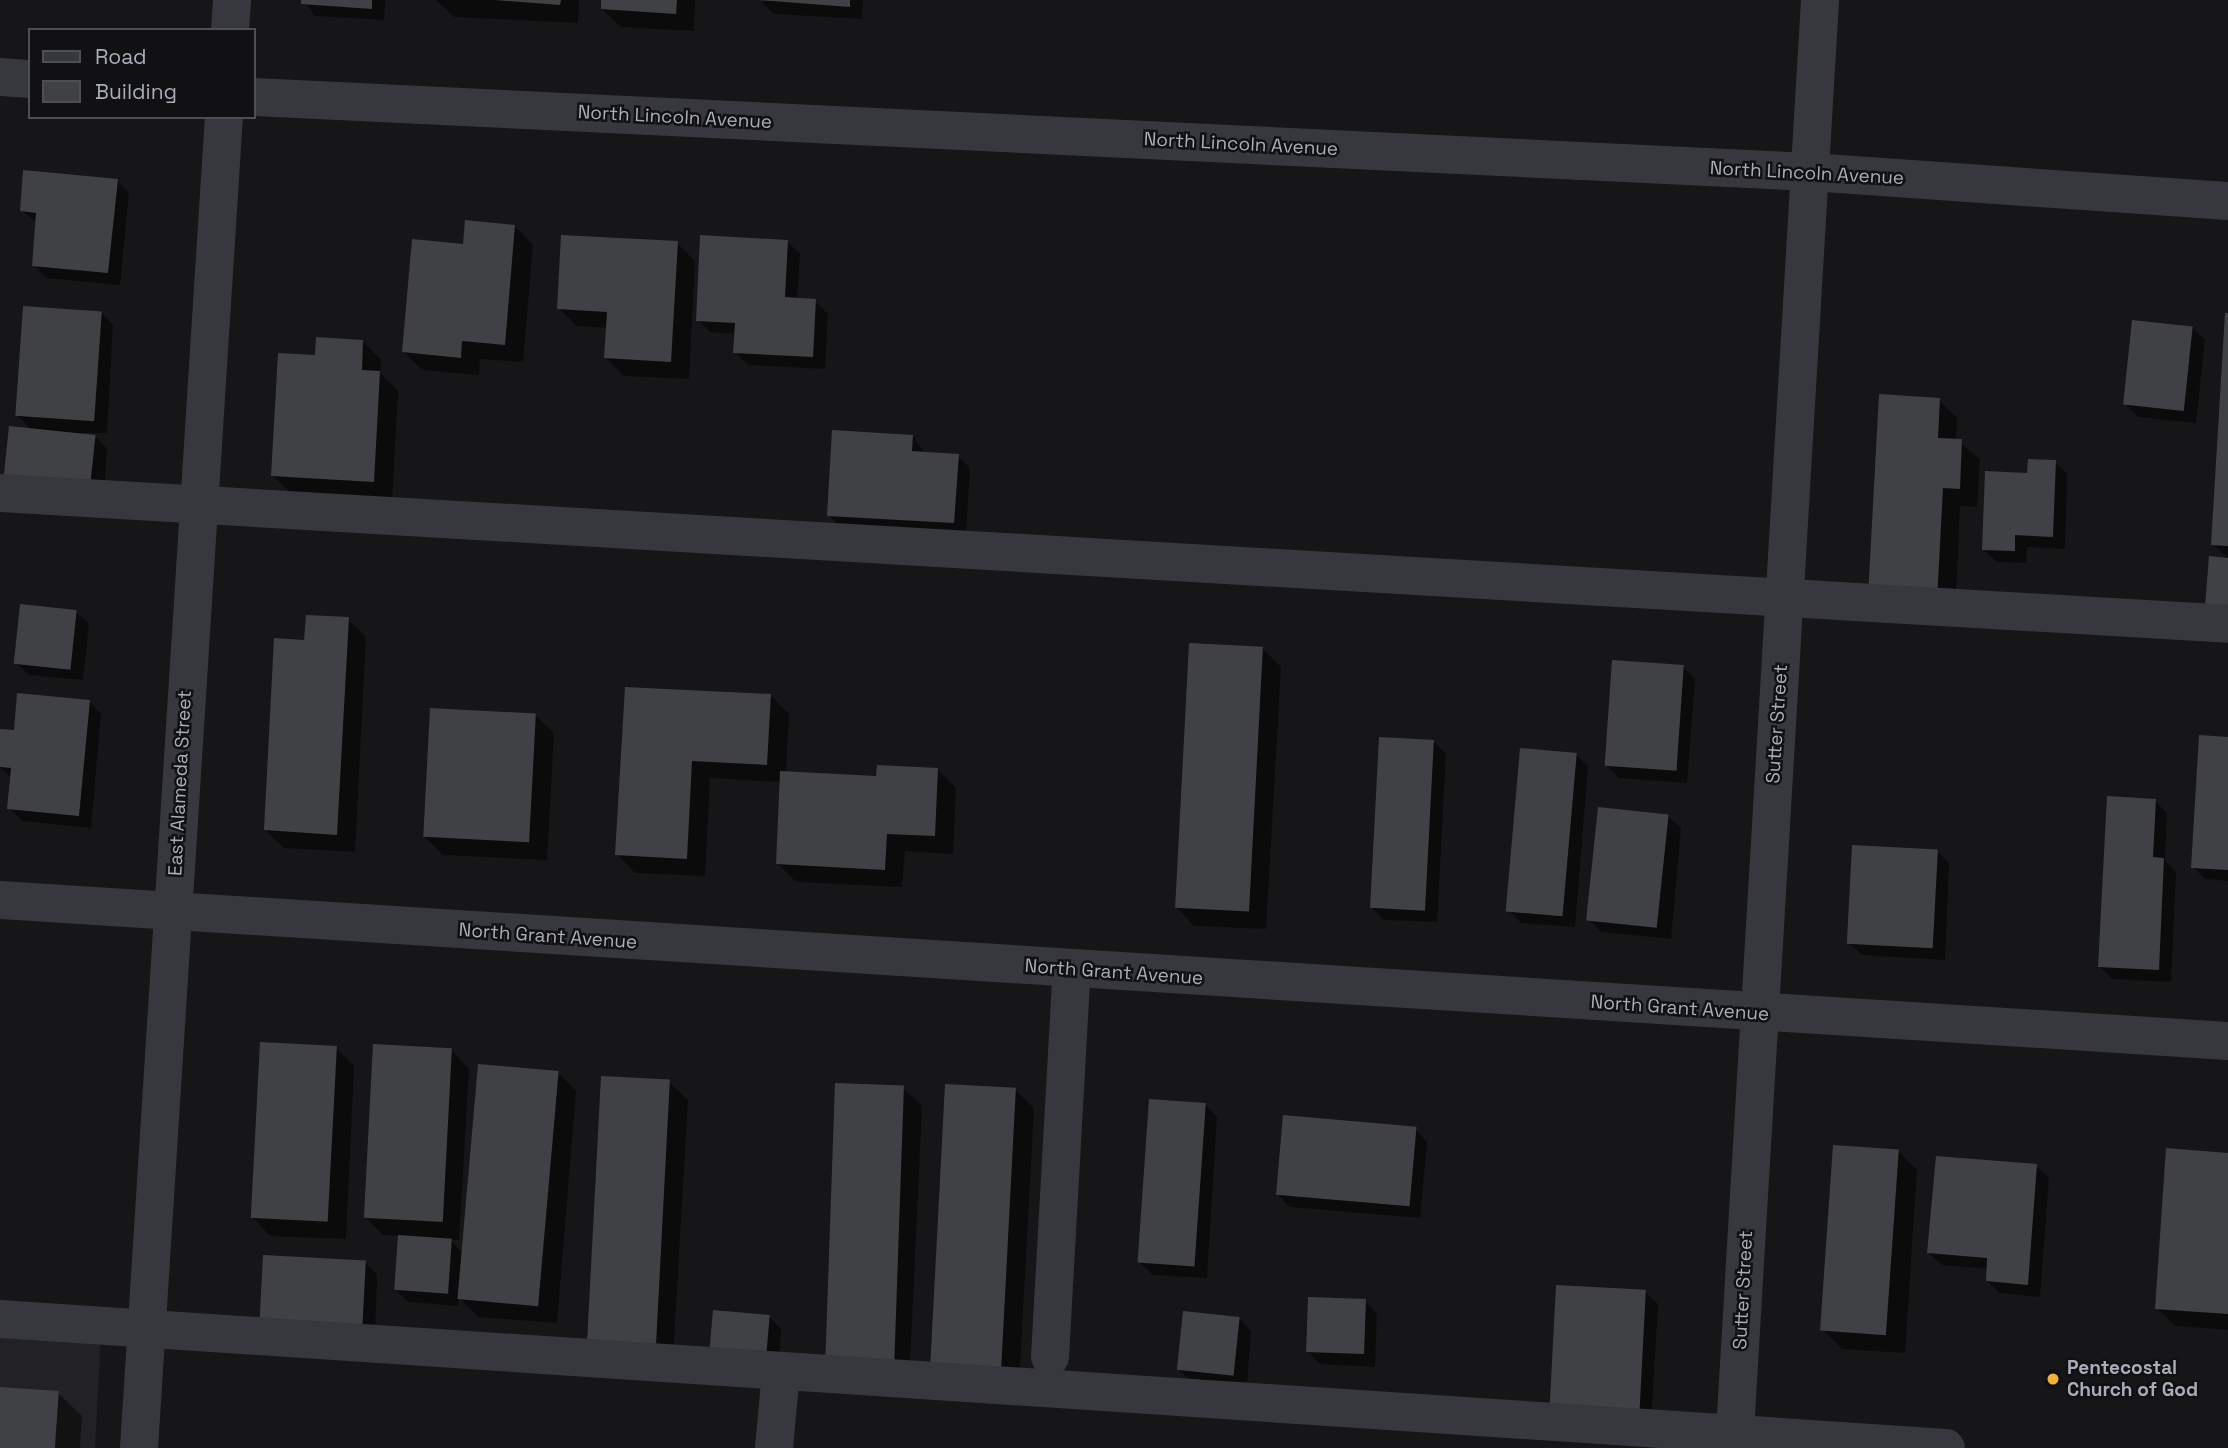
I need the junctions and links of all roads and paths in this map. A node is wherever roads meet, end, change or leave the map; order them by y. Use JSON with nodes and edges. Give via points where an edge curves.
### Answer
{"nodes":[{"id":1,"x":232,"y":0,"type":"edge"},
{"id":2,"x":1820,"y":0,"type":"edge"},
{"id":3,"x":230,"y":28,"type":"edge"},
{"id":4,"x":0,"y":77,"type":"edge"},
{"id":5,"x":28,"y":79,"type":"edge"},
{"id":6,"x":256,"y":97,"type":"edge"},
{"id":7,"x":224,"y":119,"type":"edge"},
{"id":8,"x":1811,"y":172,"type":"junction"},
{"id":9,"x":2228,"y":201,"type":"edge"},
{"id":10,"x":0,"y":493,"type":"edge"},
{"id":11,"x":196,"y":506,"type":"junction"},
{"id":12,"x":1785,"y":598,"type":"junction"},
{"id":13,"x":2228,"y":624,"type":"edge"},
{"id":14,"x":0,"y":900,"type":"edge"},
{"id":15,"x":173,"y":912,"type":"junction"},
{"id":16,"x":1072,"y":970,"type":"junction"},
{"id":17,"x":1759,"y":1013,"type":"junction"},
{"id":18,"x":2228,"y":1041,"type":"edge"},
{"id":19,"x":0,"y":1320,"type":"edge"},
{"id":20,"x":147,"y":1328,"type":"junction"},
{"id":21,"x":1050,"y":1357,"type":"dead end"},
{"id":22,"x":781,"y":1371,"type":"junction"},
{"id":23,"x":1735,"y":1442,"type":"edge"},
{"id":24,"x":139,"y":1448,"type":"edge"},
{"id":25,"x":774,"y":1448,"type":"edge"},
{"id":26,"x":1946,"y":1448,"type":"edge"}],
"edges":[{"from":1,"to":3,"type":"street"},
{"from":2,"to":8,"type":"street","name":"Sutter Street"},
{"from":4,"to":5,"type":"street"},
{"from":6,"to":8,"type":"street","name":"North Lincoln Avenue"},
{"from":7,"to":11,"type":"street","name":"East Alameda Street"},
{"from":8,"to":9,"type":"street","name":"North Lincoln Avenue"},
{"from":8,"to":12,"type":"street","name":"Sutter Street"},
{"from":10,"to":11,"type":"street"},
{"from":11,"to":12,"type":"street"},
{"from":11,"to":15,"type":"street","name":"East Alameda Street"},
{"from":12,"to":13,"type":"street"},
{"from":12,"to":17,"type":"street","name":"Sutter Street"},
{"from":14,"to":15,"type":"street","name":"North Grant Avenue"},
{"from":15,"to":16,"type":"street","name":"North Grant Avenue"},
{"from":15,"to":20,"type":"street","name":"East Alameda Street"},
{"from":16,"to":17,"type":"street","name":"North Grant Avenue"},
{"from":16,"to":21,"type":"street"},
{"from":17,"to":18,"type":"street","name":"North Grant Avenue"},
{"from":17,"to":23,"type":"street","name":"Sutter Street"},
{"from":19,"to":20,"type":"street"},
{"from":20,"to":22,"type":"street"},
{"from":20,"to":24,"type":"street","name":"East Alameda Street"},
{"from":22,"to":23,"type":"street"},
{"from":22,"to":25,"type":"street"},
{"from":23,"to":26,"type":"street"}]}
